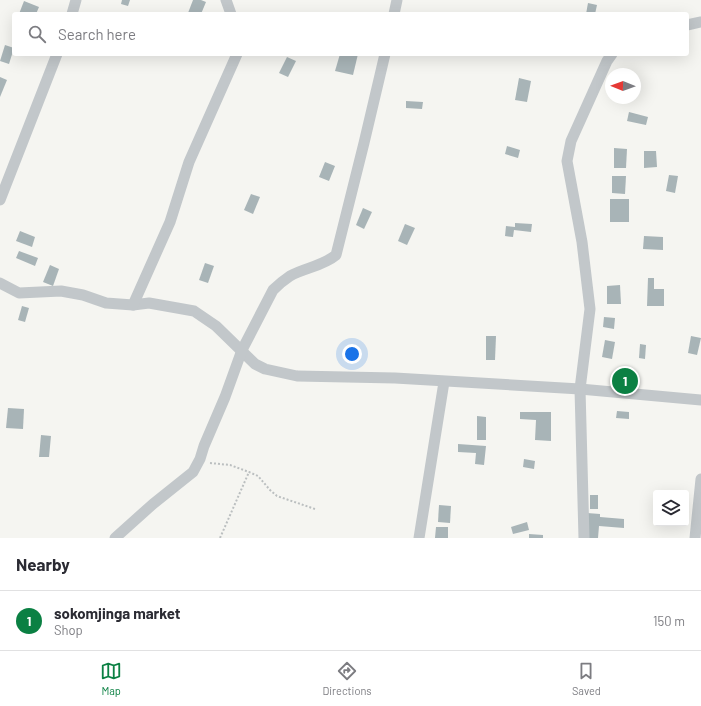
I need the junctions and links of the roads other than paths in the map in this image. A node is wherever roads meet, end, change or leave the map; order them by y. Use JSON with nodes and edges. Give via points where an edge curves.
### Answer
{"nodes":[{"id":1,"x":76,"y":0,"type":"edge"},
{"id":2,"x":226,"y":0,"type":"edge"},
{"id":3,"x":396,"y":0,"type":"edge"},
{"id":4,"x":73,"y":12,"type":"edge"},
{"id":5,"x":230,"y":12,"type":"edge"},
{"id":6,"x":394,"y":12,"type":"edge"},
{"id":7,"x":701,"y":22,"type":"edge"},
{"id":8,"x":689,"y":25,"type":"edge"},
{"id":9,"x":56,"y":56,"type":"edge"},
{"id":10,"x":236,"y":56,"type":"edge"},
{"id":11,"x":385,"y":56,"type":"edge"},
{"id":12,"x":611,"y":56,"type":"edge"},
{"id":13,"x":0,"y":200,"type":"edge"},
{"id":14,"x":0,"y":282,"type":"edge"},
{"id":15,"x":133,"y":305,"type":"junction"},
{"id":16,"x":242,"y":350,"type":"junction"},
{"id":17,"x":444,"y":382,"type":"junction"},
{"id":18,"x":580,"y":389,"type":"junction"},
{"id":19,"x":701,"y":400,"type":"edge"},
{"id":20,"x":701,"y":480,"type":"edge"},
{"id":21,"x":115,"y":538,"type":"edge"},
{"id":22,"x":419,"y":538,"type":"edge"},
{"id":23,"x":584,"y":538,"type":"edge"},
{"id":24,"x":695,"y":538,"type":"edge"}],
"edges":[{"from":1,"to":4,"type":"street"},
{"from":2,"to":5,"type":"street"},
{"from":3,"to":6,"type":"street"},
{"from":7,"to":8,"type":"street"},
{"from":9,"to":13,"type":"street"},
{"from":10,"to":15,"type":"street","via":[[189,162],[170,222]]},
{"from":11,"to":16,"type":"street","via":[[336,255],[290,276],[273,290]]},
{"from":12,"to":18,"type":"street","via":[[571,141],[567,162],[582,242],[590,309]]},
{"from":14,"to":15,"type":"street","via":[[19,293],[62,291],[106,303]]},
{"from":15,"to":16,"type":"street","via":[[149,303],[194,311],[216,326]]},
{"from":16,"to":17,"type":"street","via":[[265,369],[297,376]]},
{"from":16,"to":21,"type":"street","via":[[193,472]]},
{"from":17,"to":18,"type":"street"},
{"from":17,"to":22,"type":"street"},
{"from":18,"to":19,"type":"street"},
{"from":18,"to":23,"type":"street"},
{"from":20,"to":24,"type":"street"}]}
